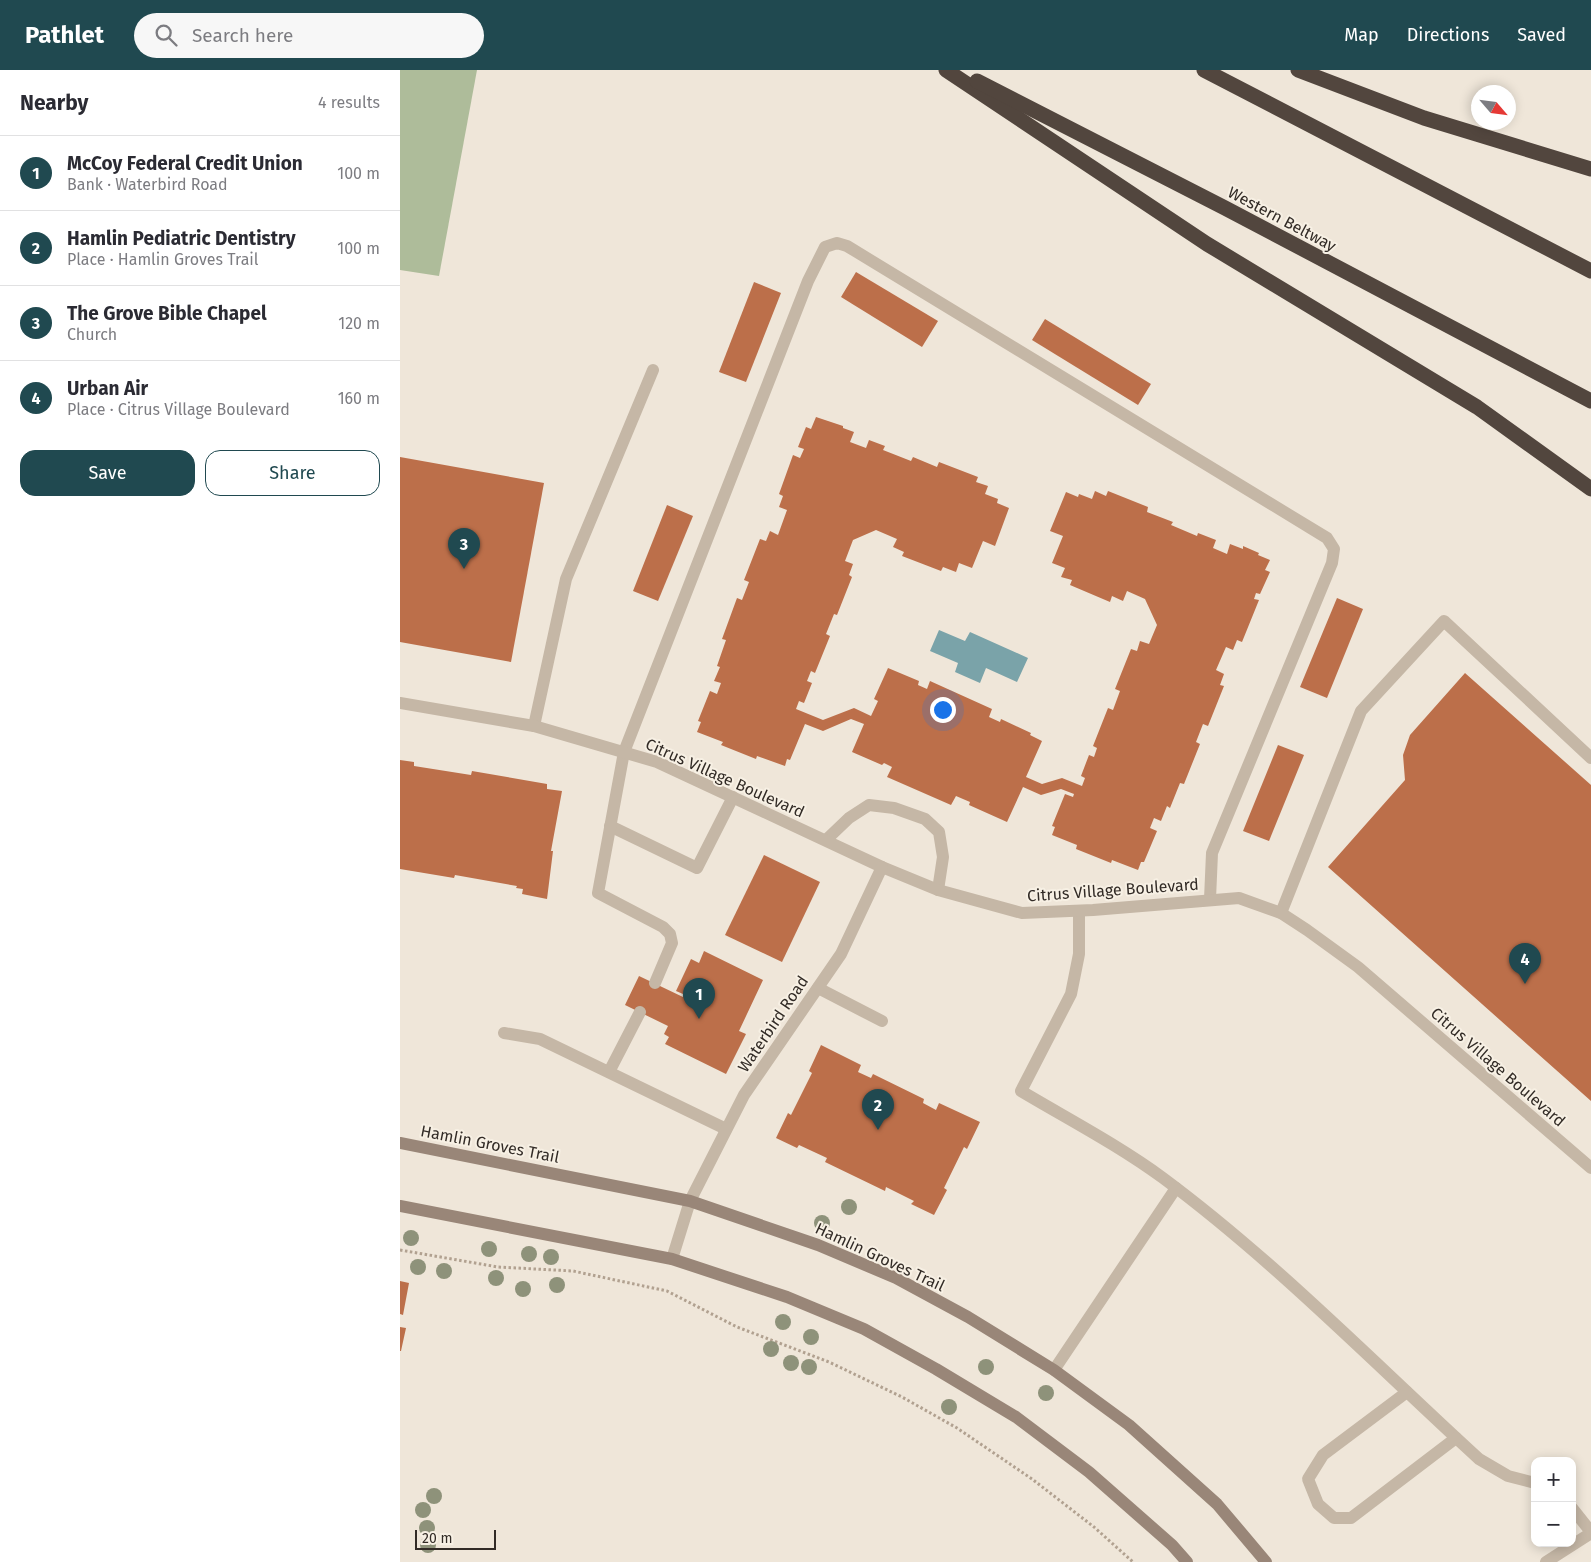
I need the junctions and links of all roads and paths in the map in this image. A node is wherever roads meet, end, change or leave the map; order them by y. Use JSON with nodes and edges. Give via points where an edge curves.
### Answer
{"nodes":[{"id":1,"x":946,"y":70,"type":"edge"},
{"id":2,"x":956,"y":70,"type":"edge"},
{"id":3,"x":1204,"y":70,"type":"edge"},
{"id":4,"x":1298,"y":70,"type":"edge"},
{"id":5,"x":1591,"y":169,"type":"edge"},
{"id":6,"x":1591,"y":271,"type":"edge"},
{"id":7,"x":653,"y":370,"type":"dead end"},
{"id":8,"x":1591,"y":401,"type":"edge"},
{"id":9,"x":1591,"y":489,"type":"edge"},
{"id":10,"x":400,"y":703,"type":"edge"},
{"id":11,"x":534,"y":726,"type":"junction"},
{"id":12,"x":624,"y":752,"type":"junction"},
{"id":13,"x":1591,"y":758,"type":"edge"},
{"id":14,"x":733,"y":797,"type":"junction"},
{"id":15,"x":610,"y":826,"type":"junction"},
{"id":16,"x":826,"y":840,"type":"junction"},
{"id":17,"x":882,"y":867,"type":"junction"},
{"id":18,"x":938,"y":890,"type":"junction"},
{"id":19,"x":1210,"y":899,"type":"junction"},
{"id":20,"x":1079,"y":911,"type":"junction"},
{"id":21,"x":1281,"y":913,"type":"junction"},
{"id":22,"x":655,"y":983,"type":"dead end"},
{"id":23,"x":818,"y":988,"type":"junction"},
{"id":24,"x":640,"y":1012,"type":"dead end"},
{"id":25,"x":882,"y":1021,"type":"dead end"},
{"id":26,"x":504,"y":1033,"type":"dead end"},
{"id":27,"x":610,"y":1072,"type":"junction"},
{"id":28,"x":726,"y":1129,"type":"junction"},
{"id":29,"x":400,"y":1143,"type":"edge"},
{"id":30,"x":1591,"y":1168,"type":"edge"},
{"id":31,"x":1176,"y":1188,"type":"junction"},
{"id":32,"x":690,"y":1201,"type":"junction"},
{"id":33,"x":400,"y":1206,"type":"edge"},
{"id":34,"x":400,"y":1250,"type":"edge"},
{"id":35,"x":672,"y":1259,"type":"junction"},
{"id":36,"x":1054,"y":1370,"type":"junction"},
{"id":37,"x":1407,"y":1392,"type":"junction"},
{"id":38,"x":1456,"y":1438,"type":"junction"},
{"id":39,"x":1531,"y":1483,"type":"edge"},
{"id":40,"x":1576,"y":1513,"type":"edge"},
{"id":41,"x":1591,"y":1533,"type":"edge"},
{"id":42,"x":1133,"y":1562,"type":"edge"},
{"id":43,"x":1188,"y":1562,"type":"edge"},
{"id":44,"x":1266,"y":1562,"type":"edge"},
{"id":45,"x":1546,"y":1562,"type":"edge"}],
"edges":[{"from":1,"to":9,"type":"highway","via":[[1207,244],[1477,407]]},
{"from":2,"to":8,"type":"highway","name":"Western Beltway"},
{"from":3,"to":6,"type":"highway"},
{"from":4,"to":5,"type":"highway","via":[[1424,118]]},
{"from":7,"to":11,"type":"street","via":[[566,579]]},
{"from":10,"to":11,"type":"street","name":"Citrus Village Boulevard"},
{"from":11,"to":12,"type":"street","name":"Citrus Village Boulevard"},
{"from":12,"to":14,"type":"street","name":"Citrus Village Boulevard","via":[[657,762]]},
{"from":12,"to":15,"type":"street"},
{"from":12,"to":19,"type":"street","via":[[808,281],[826,247],[837,242],[1327,538],[1334,549],[1332,563],[1212,852]]},
{"from":13,"to":21,"type":"street","via":[[1444,621],[1361,711]]},
{"from":14,"to":15,"type":"street","via":[[697,868]]},
{"from":14,"to":16,"type":"street","name":"Citrus Village Boulevard"},
{"from":15,"to":22,"type":"street","via":[[598,894],[663,927],[670,934],[672,943]]},
{"from":16,"to":17,"type":"street","name":"Citrus Village Boulevard"},
{"from":16,"to":18,"type":"street","via":[[849,818],[869,805],[894,808],[925,819],[939,832],[943,857]]},
{"from":17,"to":18,"type":"street","name":"Citrus Village Boulevard"},
{"from":17,"to":23,"type":"street","name":"Waterbird Road","via":[[841,954]]},
{"from":18,"to":20,"type":"street","name":"Citrus Village Boulevard","via":[[1022,913]]},
{"from":19,"to":20,"type":"street","name":"Citrus Village Boulevard"},
{"from":19,"to":21,"type":"street","name":"Citrus Village Boulevard","via":[[1239,898]]},
{"from":20,"to":31,"type":"street","via":[[1079,954],[1071,994],[1021,1091]]},
{"from":21,"to":30,"type":"street","name":"Citrus Village Boulevard","via":[[1358,967]]},
{"from":23,"to":25,"type":"street"},
{"from":23,"to":28,"type":"street","name":"Waterbird Road","via":[[744,1095]]},
{"from":24,"to":27,"type":"street"},
{"from":26,"to":27,"type":"street","via":[[540,1038]]},
{"from":27,"to":28,"type":"street"},
{"from":28,"to":32,"type":"street","name":"Waterbird Road"},
{"from":29,"to":32,"type":"main road","name":"Hamlin Groves Trail"},
{"from":31,"to":36,"type":"street"},
{"from":31,"to":37,"type":"street","via":[[1254,1250]]},
{"from":32,"to":35,"type":"street","name":"Waterbird Road"},
{"from":32,"to":36,"type":"main road","name":"Hamlin Groves Trail","via":[[818,1245],[896,1278],[968,1317]]},
{"from":33,"to":35,"type":"main road"},
{"from":34,"to":42,"type":"path","via":[[498,1268],[573,1271],[667,1291],[737,1327],[829,1362],[957,1428],[1032,1479]]},
{"from":35,"to":43,"type":"main road","via":[[787,1297],[856,1325],[936,1369],[1016,1418],[1089,1472]]},
{"from":36,"to":44,"type":"main road","name":"Hamlin Groves Trail","via":[[1129,1425],[1217,1504]]},
{"from":37,"to":38,"type":"street"},
{"from":37,"to":38,"type":"street","via":[[1323,1455],[1308,1479],[1318,1504],[1334,1518],[1351,1518]]},
{"from":38,"to":39,"type":"street","via":[[1479,1459],[1508,1476]]},
{"from":40,"to":41,"type":"street"},
{"from":41,"to":45,"type":"street"}]}
